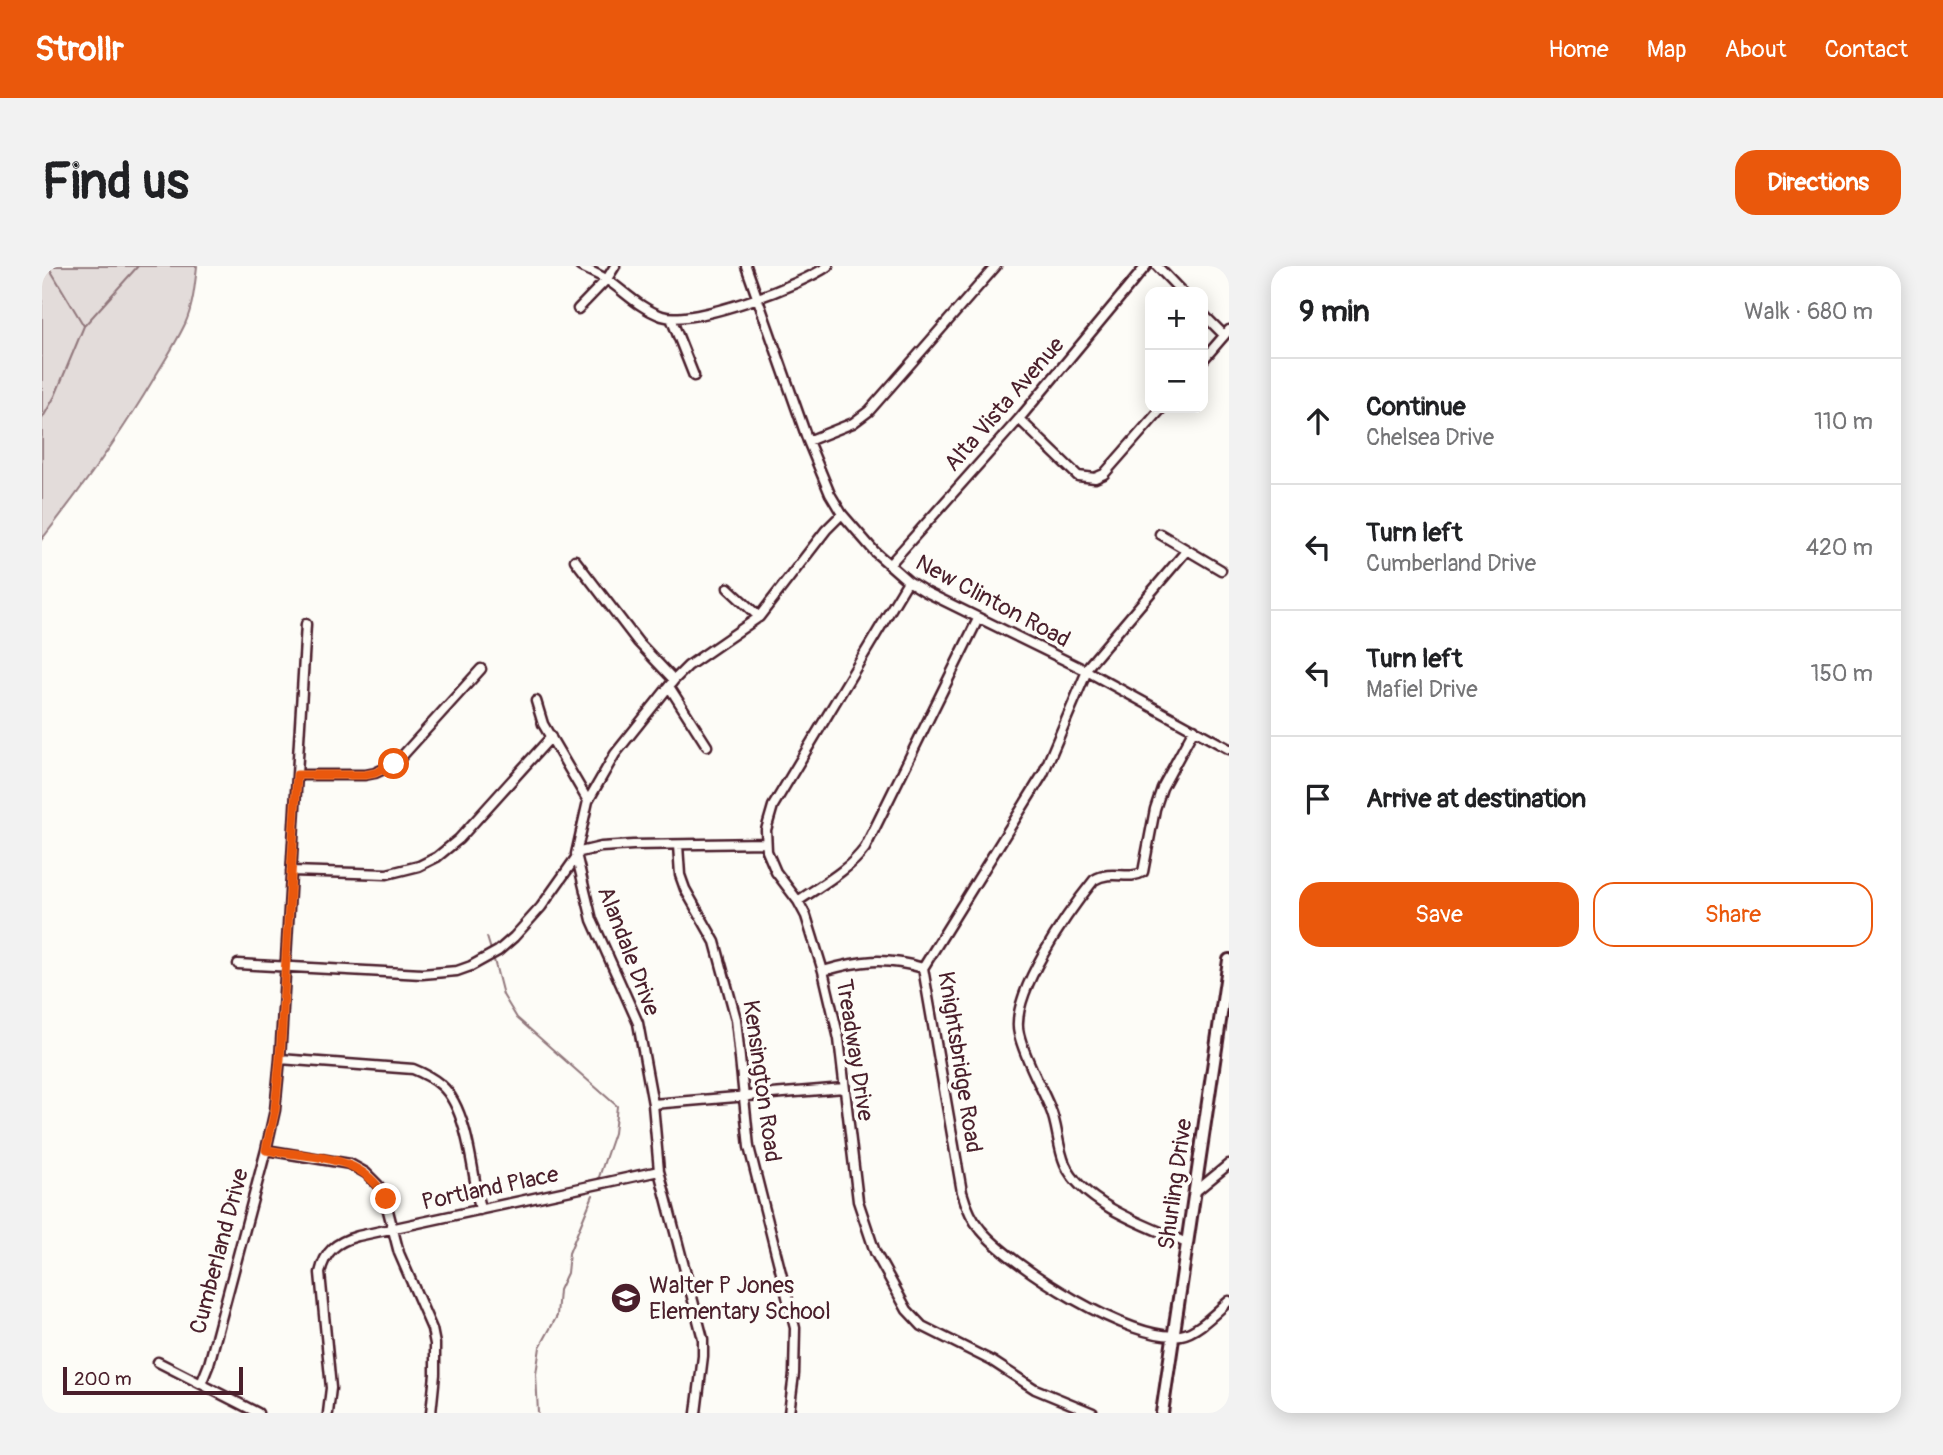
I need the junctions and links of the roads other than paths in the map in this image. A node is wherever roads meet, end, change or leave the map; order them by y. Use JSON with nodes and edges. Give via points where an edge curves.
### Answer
{"nodes":[{"id":1,"x":580,"y":266,"type":"edge"},
{"id":2,"x":615,"y":266,"type":"edge"},
{"id":3,"x":746,"y":266,"type":"edge"},
{"id":4,"x":828,"y":266,"type":"edge"},
{"id":5,"x":996,"y":266,"type":"edge"},
{"id":6,"x":1146,"y":266,"type":"edge"},
{"id":7,"x":1157,"y":266,"type":"edge"},
{"id":8,"x":607,"y":279,"type":"junction"},
{"id":9,"x":1177,"y":287,"type":"edge"},
{"id":10,"x":757,"y":297,"type":"junction"},
{"id":11,"x":578,"y":309,"type":"dead end"},
{"id":12,"x":671,"y":318,"type":"junction"},
{"id":13,"x":1208,"y":318,"type":"edge"},
{"id":14,"x":1227,"y":333,"type":"edge"},
{"id":15,"x":1208,"y":354,"type":"edge"},
{"id":16,"x":694,"y":376,"type":"dead end"},
{"id":17,"x":1158,"y":413,"type":"edge"},
{"id":18,"x":1018,"y":419,"type":"junction"},
{"id":19,"x":808,"y":441,"type":"junction"},
{"id":20,"x":842,"y":514,"type":"junction"},
{"id":21,"x":1160,"y":534,"type":"dead end"},
{"id":22,"x":1186,"y":550,"type":"junction"},
{"id":23,"x":575,"y":560,"type":"dead end"},
{"id":24,"x":889,"y":565,"type":"junction"},
{"id":25,"x":1221,"y":570,"type":"dead end"},
{"id":26,"x":908,"y":581,"type":"junction"},
{"id":27,"x":728,"y":588,"type":"dead end"},
{"id":28,"x":759,"y":617,"type":"junction"},
{"id":29,"x":978,"y":619,"type":"junction"},
{"id":30,"x":306,"y":624,"type":"dead end"},
{"id":31,"x":481,"y":670,"type":"dead end"},
{"id":32,"x":1086,"y":671,"type":"junction"},
{"id":33,"x":674,"y":680,"type":"junction"},
{"id":34,"x":670,"y":688,"type":"junction"},
{"id":35,"x":536,"y":701,"type":"dead end"},
{"id":36,"x":1194,"y":729,"type":"junction"},
{"id":37,"x":551,"y":737,"type":"junction"},
{"id":38,"x":707,"y":746,"type":"dead end"},
{"id":39,"x":1229,"y":749,"type":"edge"},
{"id":40,"x":297,"y":775,"type":"junction"},
{"id":41,"x":588,"y":801,"type":"junction"},
{"id":42,"x":766,"y":844,"type":"junction"},
{"id":43,"x":678,"y":845,"type":"junction"},
{"id":44,"x":576,"y":854,"type":"junction"},
{"id":45,"x":291,"y":871,"type":"junction"},
{"id":46,"x":798,"y":901,"type":"junction"},
{"id":47,"x":1229,"y":960,"type":"edge"},
{"id":48,"x":239,"y":964,"type":"dead end"},
{"id":49,"x":285,"y":966,"type":"junction"},
{"id":50,"x":923,"y":968,"type":"junction"},
{"id":51,"x":823,"y":971,"type":"junction"},
{"id":52,"x":280,"y":1059,"type":"junction"},
{"id":53,"x":844,"y":1088,"type":"junction"},
{"id":54,"x":745,"y":1097,"type":"junction"},
{"id":55,"x":653,"y":1104,"type":"junction"},
{"id":56,"x":266,"y":1150,"type":"junction"},
{"id":57,"x":1229,"y":1164,"type":"edge"},
{"id":58,"x":659,"y":1171,"type":"junction"},
{"id":59,"x":1195,"y":1192,"type":"junction"},
{"id":60,"x":480,"y":1210,"type":"junction"},
{"id":61,"x":393,"y":1228,"type":"junction"},
{"id":62,"x":1187,"y":1244,"type":"junction"},
{"id":63,"x":1229,"y":1301,"type":"edge"},
{"id":64,"x":1174,"y":1336,"type":"junction"},
{"id":65,"x":158,"y":1362,"type":"dead end"},
{"id":66,"x":201,"y":1384,"type":"junction"},
{"id":67,"x":258,"y":1413,"type":"edge"},
{"id":68,"x":328,"y":1413,"type":"edge"},
{"id":69,"x":431,"y":1413,"type":"edge"},
{"id":70,"x":696,"y":1413,"type":"edge"},
{"id":71,"x":789,"y":1413,"type":"edge"},
{"id":72,"x":1093,"y":1413,"type":"edge"},
{"id":73,"x":1162,"y":1413,"type":"edge"}],
"edges":[{"from":1,"to":8,"type":"street"},
{"from":2,"to":8,"type":"street"},
{"from":3,"to":10,"type":"street","name":"New Clinton Road"},
{"from":4,"to":10,"type":"street"},
{"from":5,"to":19,"type":"street","via":[[869,411],[853,423]]},
{"from":6,"to":18,"type":"street","name":"Alta Vista Avenue"},
{"from":7,"to":9,"type":"street"},
{"from":8,"to":11,"type":"street"},
{"from":8,"to":12,"type":"street","via":[[643,307]]},
{"from":10,"to":12,"type":"street","via":[[703,316]]},
{"from":10,"to":19,"type":"street","name":"New Clinton Road"},
{"from":12,"to":16,"type":"street"},
{"from":13,"to":14,"type":"street"},
{"from":14,"to":15,"type":"street"},
{"from":17,"to":18,"type":"street","via":[[1104,474],[1095,478],[1078,476]]},
{"from":18,"to":24,"type":"street","name":"Alta Vista Avenue"},
{"from":19,"to":20,"type":"street","name":"New Clinton Road"},
{"from":20,"to":24,"type":"street","name":"New Clinton Road"},
{"from":20,"to":28,"type":"street","name":"Alandale Drive"},
{"from":21,"to":22,"type":"street"},
{"from":22,"to":25,"type":"street"},
{"from":22,"to":32,"type":"street","name":"Knightsbridge Road"},
{"from":23,"to":33,"type":"street","via":[[638,642]]},
{"from":24,"to":26,"type":"street","name":"New Clinton Road"},
{"from":26,"to":29,"type":"street","name":"New Clinton Road"},
{"from":26,"to":42,"type":"street","via":[[773,806]]},
{"from":27,"to":28,"type":"street"},
{"from":28,"to":33,"type":"street","name":"Alandale Drive","via":[[698,657]]},
{"from":29,"to":32,"type":"street","name":"New Clinton Road"},
{"from":29,"to":46,"type":"street","via":[[865,848],[857,859]]},
{"from":30,"to":40,"type":"street","name":"Cumberland Drive"},
{"from":31,"to":40,"type":"street","via":[[394,764],[365,775]]},
{"from":32,"to":36,"type":"street","name":"New Clinton Road"},
{"from":32,"to":50,"type":"street","name":"Knightsbridge Road","via":[[1037,785]]},
{"from":33,"to":34,"type":"street","name":"Alandale Drive"},
{"from":34,"to":38,"type":"street"},
{"from":34,"to":41,"type":"street","name":"Alandale Drive","via":[[615,754]]},
{"from":35,"to":37,"type":"street"},
{"from":36,"to":39,"type":"street","name":"New Clinton Road"},
{"from":36,"to":62,"type":"street","via":[[1162,788],[1143,872],[1138,876],[1109,874],[1094,880],[1030,978],[1018,1013],[1018,1033],[1076,1182],[1098,1200]]},
{"from":37,"to":41,"type":"street"},
{"from":37,"to":45,"type":"street","via":[[459,839],[437,857],[387,874]]},
{"from":40,"to":45,"type":"street","name":"Cumberland Drive"},
{"from":41,"to":44,"type":"street","name":"Alandale Drive"},
{"from":42,"to":43,"type":"street"},
{"from":42,"to":46,"type":"street","name":"Treadway Drive","via":[[776,872]]},
{"from":43,"to":44,"type":"street","via":[[601,847]]},
{"from":43,"to":54,"type":"street","name":"Kensington Road","via":[[683,882],[715,942],[732,999]]},
{"from":44,"to":49,"type":"street","via":[[523,928],[498,951],[471,966],[422,974]]},
{"from":44,"to":55,"type":"street","name":"Alandale Drive","via":[[592,920],[636,1015]]},
{"from":45,"to":49,"type":"street","name":"Cumberland Drive"},
{"from":46,"to":51,"type":"street","name":"Treadway Drive"},
{"from":47,"to":59,"type":"main road","name":"Shurling Drive"},
{"from":48,"to":49,"type":"street"},
{"from":49,"to":52,"type":"street","name":"Cumberland Drive"},
{"from":50,"to":51,"type":"street","via":[[865,960]]},
{"from":50,"to":64,"type":"street","name":"Knightsbridge Road","via":[[961,1192],[972,1218],[1006,1253],[1078,1302],[1123,1325]]},
{"from":51,"to":53,"type":"street","name":"Treadway Drive","via":[[839,1039]]},
{"from":52,"to":56,"type":"street","name":"Cumberland Drive"},
{"from":52,"to":60,"type":"street","via":[[413,1069],[428,1075],[458,1109]]},
{"from":53,"to":54,"type":"street"},
{"from":53,"to":72,"type":"street","name":"Treadway Drive","via":[[865,1228],[907,1310],[929,1331],[992,1361],[1035,1389]]},
{"from":54,"to":55,"type":"street"},
{"from":54,"to":71,"type":"street","name":"Kensington Road","via":[[749,1147],[795,1328]]},
{"from":55,"to":58,"type":"street","name":"Alandale Drive"},
{"from":56,"to":61,"type":"street","via":[[337,1161],[366,1173],[386,1199]]},
{"from":56,"to":66,"type":"street","name":"Cumberland Drive"},
{"from":57,"to":59,"type":"street"},
{"from":58,"to":60,"type":"street","name":"Portland Place"},
{"from":58,"to":70,"type":"street","name":"Alandale Drive","via":[[703,1339]]},
{"from":59,"to":62,"type":"main road","name":"Shurling Drive"},
{"from":60,"to":61,"type":"street","name":"Portland Place"},
{"from":61,"to":68,"type":"street","name":"Portland Place","via":[[343,1240],[322,1263],[331,1388]]},
{"from":61,"to":69,"type":"street","via":[[399,1254],[432,1329],[435,1374]]},
{"from":62,"to":64,"type":"main road","name":"Shurling Drive"},
{"from":63,"to":64,"type":"street","via":[[1185,1334]]},
{"from":64,"to":73,"type":"main road","name":"Shurling Drive"},
{"from":65,"to":66,"type":"street"},
{"from":66,"to":67,"type":"street"}]}
